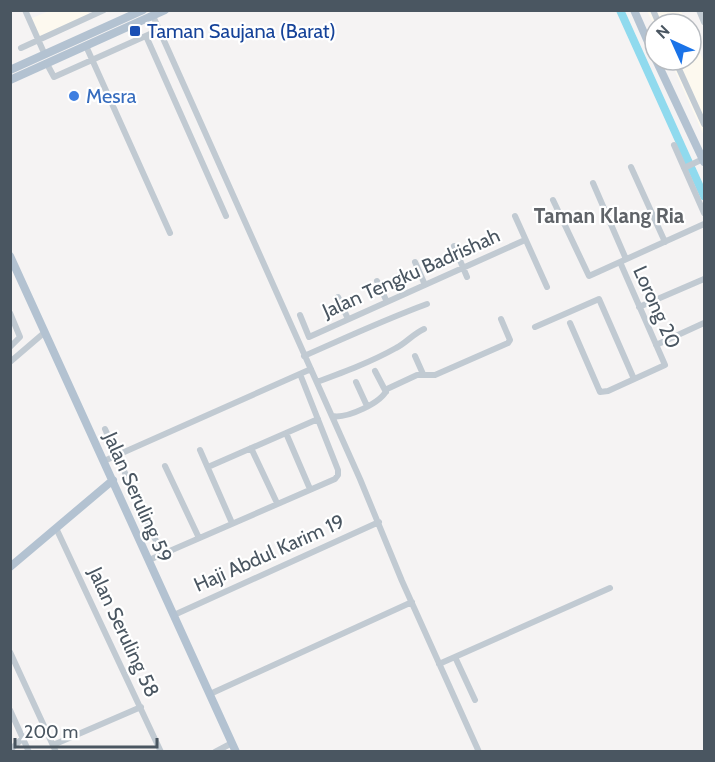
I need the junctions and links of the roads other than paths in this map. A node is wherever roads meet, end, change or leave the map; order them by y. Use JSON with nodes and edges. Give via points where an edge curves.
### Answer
{"nodes":[{"id":1,"x":25,"y":10,"type":"edge"},
{"id":2,"x":104,"y":10,"type":"edge"},
{"id":3,"x":143,"y":10,"type":"edge"},
{"id":4,"x":165,"y":10,"type":"edge"},
{"id":5,"x":634,"y":10,"type":"edge"},
{"id":6,"x":699,"y":10,"type":"edge"},
{"id":7,"x":91,"y":13,"type":"edge"},
{"id":8,"x":153,"y":16,"type":"junction"},
{"id":9,"x":705,"y":22,"type":"edge"},
{"id":10,"x":159,"y":30,"type":"junction"},
{"id":11,"x":643,"y":31,"type":"edge"},
{"id":12,"x":146,"y":36,"type":"junction"},
{"id":13,"x":38,"y":39,"type":"junction"},
{"id":14,"x":86,"y":46,"type":"junction"},
{"id":15,"x":21,"y":48,"type":"dead end"},
{"id":16,"x":45,"y":55,"type":"junction"},
{"id":17,"x":92,"y":60,"type":"junction"},
{"id":18,"x":47,"y":64,"type":"junction"},
{"id":19,"x":10,"y":70,"type":"edge"},
{"id":20,"x":661,"y":72,"type":"edge"},
{"id":21,"x":681,"y":72,"type":"edge"},
{"id":22,"x":10,"y":80,"type":"edge"},
{"id":23,"x":705,"y":124,"type":"edge"},
{"id":24,"x":674,"y":145,"type":"dead end"},
{"id":25,"x":704,"y":160,"type":"edge"},
{"id":26,"x":688,"y":166,"type":"junction"},
{"id":27,"x":631,"y":167,"type":"dead end"},
{"id":28,"x":592,"y":183,"type":"dead end"},
{"id":29,"x":553,"y":200,"type":"dead end"},
{"id":30,"x":705,"y":213,"type":"edge"},
{"id":31,"x":226,"y":216,"type":"dead end"},
{"id":32,"x":515,"y":216,"type":"dead end"},
{"id":33,"x":705,"y":224,"type":"edge"},
{"id":34,"x":170,"y":233,"type":"dead end"},
{"id":35,"x":525,"y":240,"type":"junction"},
{"id":36,"x":665,"y":242,"type":"junction"},
{"id":37,"x":454,"y":246,"type":"dead end"},
{"id":38,"x":10,"y":256,"type":"edge"},
{"id":39,"x":623,"y":261,"type":"junction"},
{"id":40,"x":415,"y":262,"type":"dead end"},
{"id":41,"x":463,"y":268,"type":"junction"},
{"id":42,"x":467,"y":277,"type":"dead end"},
{"id":43,"x":705,"y":279,"type":"edge"},
{"id":44,"x":377,"y":281,"type":"dead end"},
{"id":45,"x":425,"y":285,"type":"junction"},
{"id":46,"x":547,"y":287,"type":"dead end"},
{"id":47,"x":338,"y":297,"type":"dead end"},
{"id":48,"x":387,"y":302,"type":"junction"},
{"id":49,"x":427,"y":304,"type":"dead end"},
{"id":50,"x":639,"y":307,"type":"junction"},
{"id":51,"x":10,"y":313,"type":"edge"},
{"id":52,"x":300,"y":315,"type":"dead end"},
{"id":53,"x":348,"y":319,"type":"junction"},
{"id":54,"x":501,"y":319,"type":"dead end"},
{"id":55,"x":570,"y":323,"type":"dead end"},
{"id":56,"x":705,"y":323,"type":"edge"},
{"id":57,"x":535,"y":327,"type":"dead end"},
{"id":58,"x":423,"y":329,"type":"dead end"},
{"id":59,"x":45,"y":332,"type":"junction"},
{"id":60,"x":656,"y":345,"type":"junction"},
{"id":61,"x":10,"y":347,"type":"edge"},
{"id":62,"x":304,"y":356,"type":"junction"},
{"id":63,"x":415,"y":356,"type":"dead end"},
{"id":64,"x":10,"y":362,"type":"edge"},
{"id":65,"x":311,"y":369,"type":"junction"},
{"id":66,"x":375,"y":371,"type":"dead end"},
{"id":67,"x":300,"y":374,"type":"junction"},
{"id":68,"x":423,"y":374,"type":"junction"},
{"id":69,"x":634,"y":379,"type":"junction"},
{"id":70,"x":316,"y":382,"type":"junction"},
{"id":71,"x":356,"y":382,"type":"dead end"},
{"id":72,"x":386,"y":392,"type":"junction"},
{"id":73,"x":367,"y":406,"type":"junction"},
{"id":74,"x":332,"y":416,"type":"junction"},
{"id":75,"x":318,"y":418,"type":"junction"},
{"id":76,"x":105,"y":429,"type":"dead end"},
{"id":77,"x":286,"y":433,"type":"junction"},
{"id":78,"x":251,"y":448,"type":"junction"},
{"id":79,"x":200,"y":450,"type":"dead end"},
{"id":80,"x":117,"y":455,"type":"junction"},
{"id":81,"x":104,"y":461,"type":"junction"},
{"id":82,"x":165,"y":465,"type":"dead end"},
{"id":83,"x":208,"y":467,"type":"junction"},
{"id":84,"x":112,"y":480,"type":"junction"},
{"id":85,"x":310,"y":489,"type":"junction"},
{"id":86,"x":277,"y":503,"type":"junction"},
{"id":87,"x":379,"y":522,"type":"junction"},
{"id":88,"x":232,"y":523,"type":"junction"},
{"id":89,"x":56,"y":528,"type":"junction"},
{"id":90,"x":199,"y":538,"type":"junction"},
{"id":91,"x":162,"y":554,"type":"junction"},
{"id":92,"x":149,"y":560,"type":"junction"},
{"id":93,"x":10,"y":567,"type":"edge"},
{"id":94,"x":610,"y":588,"type":"dead end"},
{"id":95,"x":412,"y":602,"type":"junction"},
{"id":96,"x":174,"y":615,"type":"junction"},
{"id":97,"x":10,"y":652,"type":"edge"},
{"id":98,"x":455,"y":657,"type":"junction"},
{"id":99,"x":439,"y":664,"type":"junction"},
{"id":100,"x":210,"y":694,"type":"junction"},
{"id":101,"x":475,"y":700,"type":"dead end"},
{"id":102,"x":141,"y":707,"type":"junction"},
{"id":103,"x":10,"y":710,"type":"edge"},
{"id":104,"x":23,"y":738,"type":"junction"},
{"id":105,"x":234,"y":747,"type":"edge"},
{"id":106,"x":54,"y":748,"type":"edge"},
{"id":107,"x":10,"y":750,"type":"edge"},
{"id":108,"x":29,"y":752,"type":"edge"},
{"id":109,"x":161,"y":752,"type":"edge"},
{"id":110,"x":215,"y":752,"type":"edge"},
{"id":111,"x":479,"y":752,"type":"edge"}],
"edges":[{"from":1,"to":13,"type":"street"},
{"from":2,"to":7,"type":"street"},
{"from":3,"to":16,"type":"main road"},
{"from":4,"to":8,"type":"main road"},
{"from":5,"to":11,"type":"main road"},
{"from":6,"to":9,"type":"street"},
{"from":7,"to":13,"type":"street"},
{"from":8,"to":10,"type":"street"},
{"from":8,"to":14,"type":"main road"},
{"from":10,"to":12,"type":"street"},
{"from":10,"to":62,"type":"street"},
{"from":12,"to":17,"type":"street"},
{"from":12,"to":31,"type":"street"},
{"from":13,"to":15,"type":"street"},
{"from":13,"to":16,"type":"street"},
{"from":14,"to":17,"type":"street"},
{"from":14,"to":18,"type":"main road"},
{"from":16,"to":19,"type":"main road"},
{"from":17,"to":18,"type":"street","via":[[54,77]]},
{"from":17,"to":34,"type":"street"},
{"from":18,"to":22,"type":"main road"},
{"from":20,"to":25,"type":"main road"},
{"from":21,"to":23,"type":"street"},
{"from":24,"to":26,"type":"street"},
{"from":25,"to":26,"type":"street"},
{"from":26,"to":30,"type":"street"},
{"from":27,"to":36,"type":"street"},
{"from":28,"to":39,"type":"street","name":"Lorong 20"},
{"from":29,"to":39,"type":"street","via":[[589,276]]},
{"from":32,"to":35,"type":"street"},
{"from":33,"to":36,"type":"street"},
{"from":35,"to":41,"type":"street","name":"Jalan Tengku Badrishah"},
{"from":35,"to":46,"type":"street"},
{"from":36,"to":39,"type":"street"},
{"from":37,"to":41,"type":"street"},
{"from":38,"to":59,"type":"main road","name":"Jalan Seruling 59"},
{"from":39,"to":50,"type":"street","name":"Lorong 20"},
{"from":40,"to":45,"type":"street"},
{"from":41,"to":42,"type":"street"},
{"from":41,"to":45,"type":"street","name":"Jalan Tengku Badrishah"},
{"from":43,"to":50,"type":"street"},
{"from":44,"to":48,"type":"street"},
{"from":45,"to":48,"type":"street","name":"Jalan Tengku Badrishah"},
{"from":47,"to":53,"type":"street"},
{"from":48,"to":53,"type":"street","name":"Jalan Tengku Badrishah"},
{"from":49,"to":62,"type":"street"},
{"from":50,"to":60,"type":"street","name":"Lorong 20"},
{"from":51,"to":61,"type":"street","via":[[20,337]]},
{"from":52,"to":53,"type":"street","name":"Jalan Tengku Badrishah","via":[[309,336]]},
{"from":54,"to":68,"type":"street","via":[[508,343],[435,375]]},
{"from":55,"to":69,"type":"street","via":[[600,392]]},
{"from":56,"to":60,"type":"street"},
{"from":57,"to":69,"type":"street","via":[[599,300]]},
{"from":58,"to":70,"type":"street","via":[[393,350]]},
{"from":59,"to":64,"type":"street"},
{"from":59,"to":81,"type":"main road","name":"Jalan Seruling 59"},
{"from":60,"to":69,"type":"street","name":"Lorong 20","via":[[665,365]]},
{"from":62,"to":65,"type":"street"},
{"from":63,"to":68,"type":"street"},
{"from":65,"to":67,"type":"street"},
{"from":65,"to":70,"type":"street"},
{"from":66,"to":72,"type":"street"},
{"from":67,"to":75,"type":"street"},
{"from":67,"to":80,"type":"street"},
{"from":68,"to":72,"type":"street","via":[[387,388]]},
{"from":70,"to":74,"type":"street"},
{"from":71,"to":73,"type":"street"},
{"from":72,"to":73,"type":"street","via":[[378,402]]},
{"from":73,"to":74,"type":"street"},
{"from":74,"to":87,"type":"street"},
{"from":75,"to":77,"type":"street"},
{"from":75,"to":85,"type":"street","via":[[338,475]]},
{"from":76,"to":80,"type":"street"},
{"from":77,"to":78,"type":"street"},
{"from":77,"to":85,"type":"street"},
{"from":78,"to":83,"type":"street"},
{"from":78,"to":86,"type":"street"},
{"from":79,"to":83,"type":"street"},
{"from":80,"to":81,"type":"street"},
{"from":80,"to":91,"type":"street"},
{"from":81,"to":84,"type":"main road","name":"Jalan Seruling 59"},
{"from":82,"to":90,"type":"street"},
{"from":83,"to":88,"type":"street"},
{"from":84,"to":89,"type":"main road"},
{"from":84,"to":92,"type":"main road","name":"Jalan Seruling 59"},
{"from":85,"to":86,"type":"street"},
{"from":86,"to":88,"type":"street"},
{"from":87,"to":95,"type":"street"},
{"from":87,"to":96,"type":"street","name":"Haji Abdul Karim 19"},
{"from":88,"to":90,"type":"street"},
{"from":89,"to":93,"type":"main road"},
{"from":89,"to":102,"type":"street","name":"Jalan Seruling 58"},
{"from":90,"to":91,"type":"street"},
{"from":91,"to":92,"type":"street"},
{"from":92,"to":96,"type":"main road","name":"Jalan Seruling 59"},
{"from":94,"to":98,"type":"street"},
{"from":95,"to":99,"type":"street"},
{"from":95,"to":100,"type":"street"},
{"from":96,"to":100,"type":"main road","name":"Jalan Seruling 59"},
{"from":97,"to":106,"type":"street"},
{"from":98,"to":99,"type":"street"},
{"from":98,"to":101,"type":"street"},
{"from":99,"to":111,"type":"street"},
{"from":100,"to":105,"type":"main road","name":"Jalan Seruling 59"},
{"from":102,"to":106,"type":"street"},
{"from":102,"to":109,"type":"street","name":"Jalan Seruling 58"},
{"from":103,"to":104,"type":"street"},
{"from":104,"to":107,"type":"street"},
{"from":104,"to":108,"type":"street"},
{"from":105,"to":110,"type":"street"}]}
